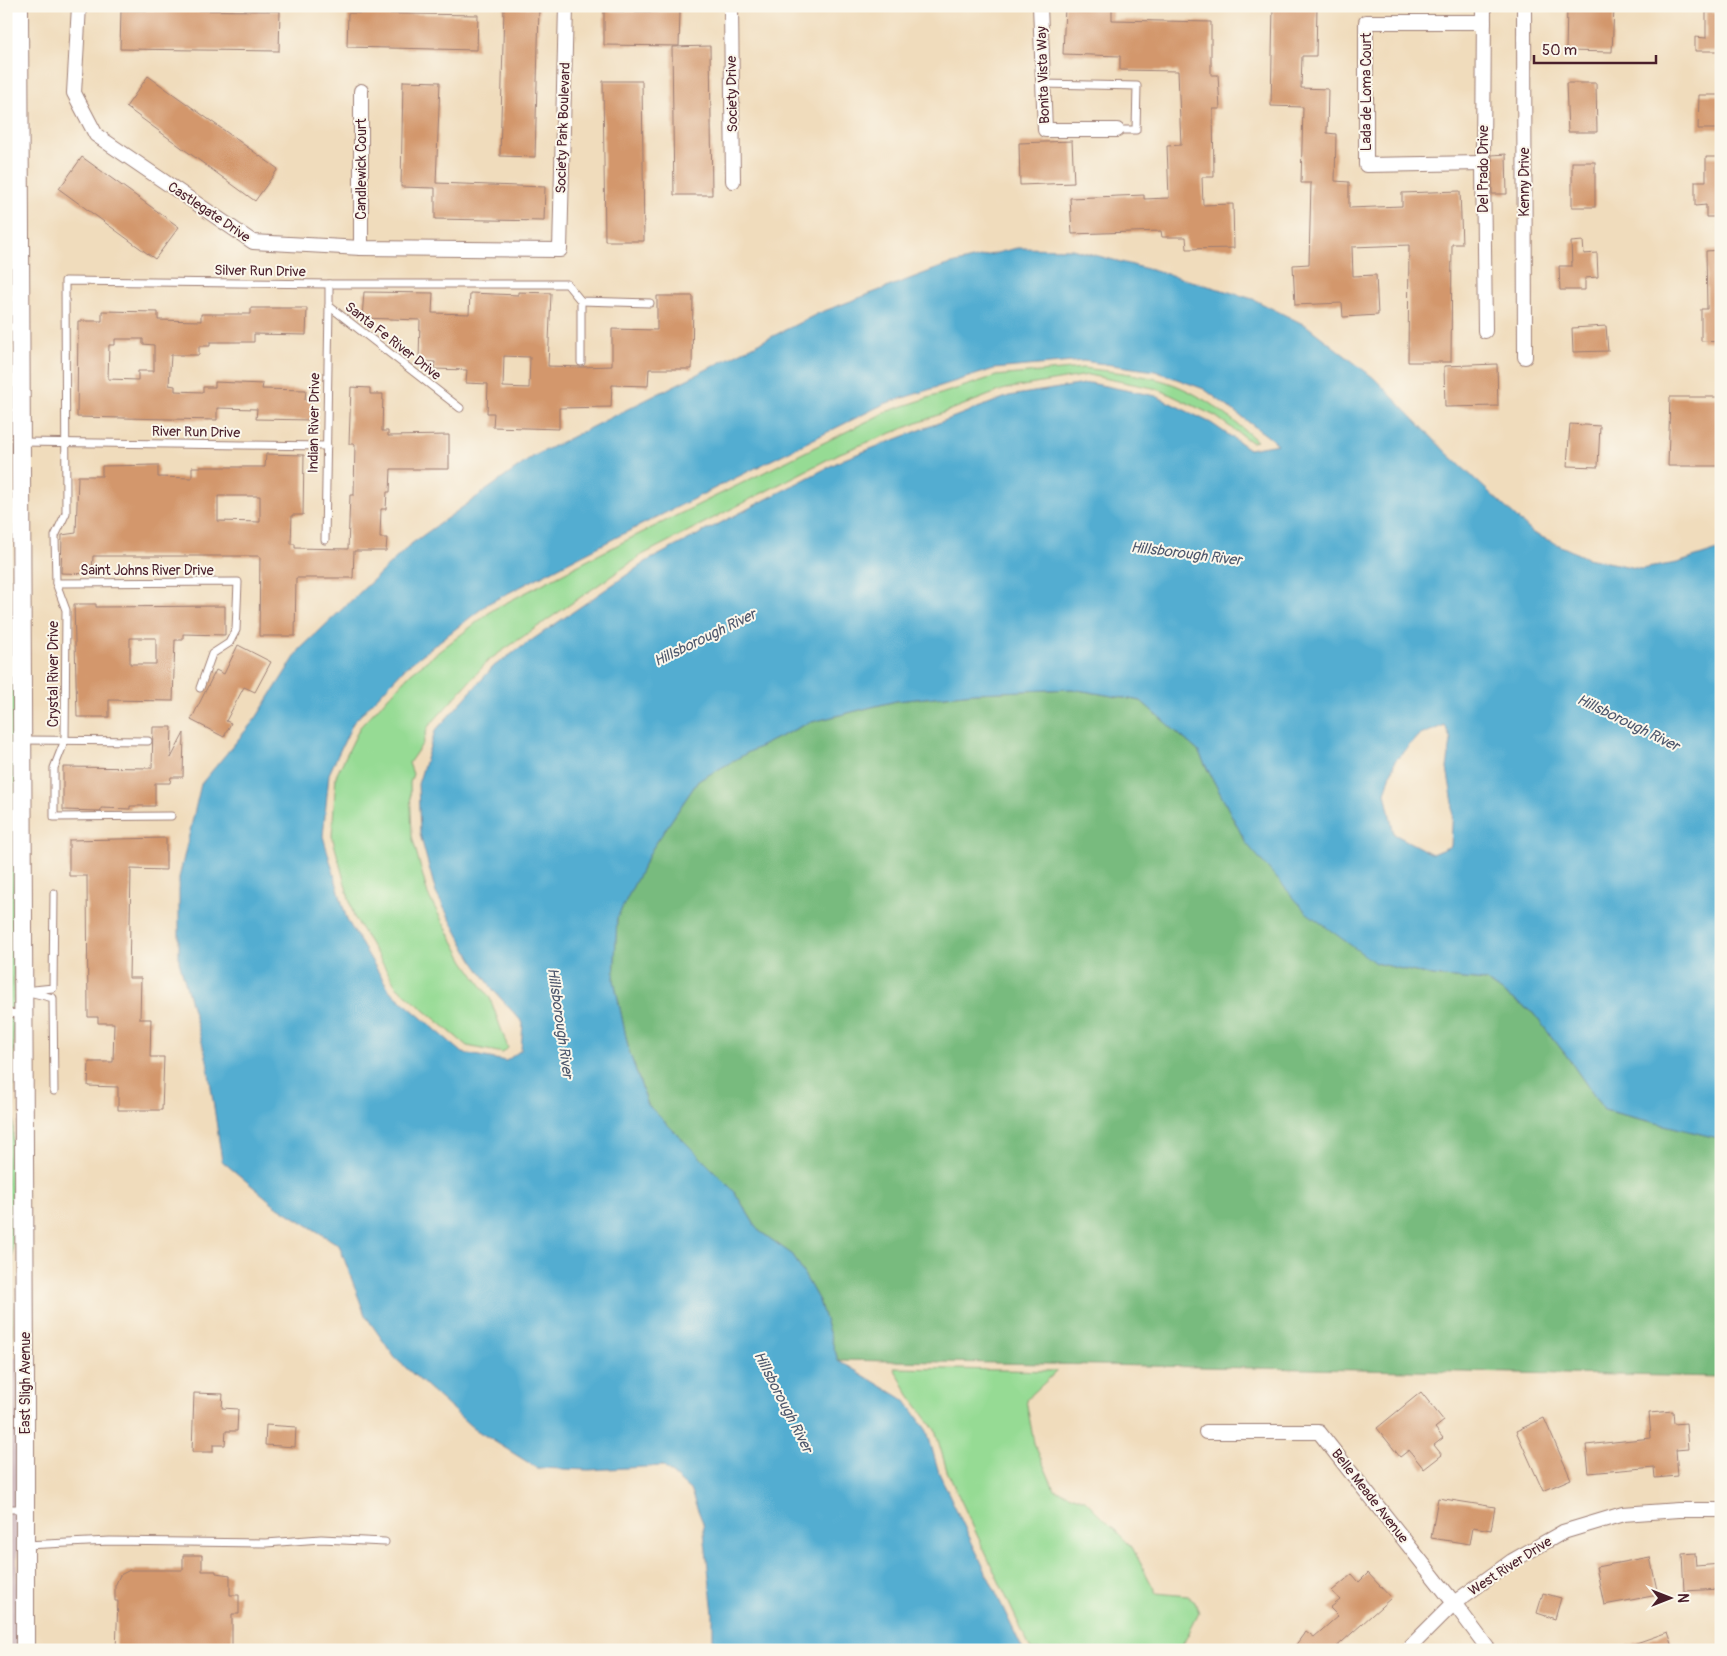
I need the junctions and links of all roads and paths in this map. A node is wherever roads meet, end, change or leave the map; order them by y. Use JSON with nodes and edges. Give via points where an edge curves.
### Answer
{"nodes":[{"id":1,"x":20,"y":6,"type":"edge"},
{"id":2,"x":79,"y":6,"type":"edge"},
{"id":3,"x":566,"y":6,"type":"edge"},
{"id":4,"x":731,"y":6,"type":"edge"},
{"id":5,"x":1040,"y":6,"type":"edge"},
{"id":6,"x":1484,"y":6,"type":"edge"},
{"id":7,"x":1524,"y":6,"type":"edge"},
{"id":8,"x":1484,"y":22,"type":"junction"},
{"id":9,"x":1043,"y":84,"type":"junction"},
{"id":10,"x":360,"y":91,"type":"dead end"},
{"id":11,"x":1117,"y":130,"type":"joint"},
{"id":12,"x":1482,"y":162,"type":"junction"},
{"id":13,"x":733,"y":181,"type":"dead end"},
{"id":14,"x":361,"y":248,"type":"junction"},
{"id":15,"x":560,"y":250,"type":"joint"},
{"id":16,"x":329,"y":284,"type":"junction"},
{"id":17,"x":581,"y":301,"type":"junction"},
{"id":18,"x":650,"y":303,"type":"dead end"},
{"id":19,"x":329,"y":306,"type":"junction"},
{"id":20,"x":14,"y":328,"type":"edge"},
{"id":21,"x":1485,"y":331,"type":"dead end"},
{"id":22,"x":1525,"y":358,"type":"dead end"},
{"id":23,"x":581,"y":362,"type":"dead end"},
{"id":24,"x":460,"y":408,"type":"dead end"},
{"id":25,"x":22,"y":442,"type":"junction"},
{"id":26,"x":64,"y":442,"type":"junction"},
{"id":27,"x":327,"y":446,"type":"junction"},
{"id":28,"x":325,"y":540,"type":"dead end"},
{"id":29,"x":56,"y":583,"type":"junction"},
{"id":30,"x":14,"y":675,"type":"edge"},
{"id":31,"x":200,"y":688,"type":"dead end"},
{"id":32,"x":22,"y":740,"type":"junction"},
{"id":33,"x":65,"y":740,"type":"junction"},
{"id":34,"x":148,"y":741,"type":"dead end"},
{"id":35,"x":171,"y":816,"type":"dead end"},
{"id":36,"x":54,"y":893,"type":"dead end"},
{"id":37,"x":23,"y":991,"type":"junction"},
{"id":38,"x":15,"y":1014,"type":"edge"},
{"id":39,"x":54,"y":1091,"type":"dead end"},
{"id":40,"x":1206,"y":1432,"type":"dead end"},
{"id":41,"x":6,"y":1509,"type":"edge"},
{"id":42,"x":24,"y":1509,"type":"junction"},
{"id":43,"x":1721,"y":1510,"type":"edge"},
{"id":44,"x":385,"y":1542,"type":"dead end"},
{"id":45,"x":24,"y":1545,"type":"junction"},
{"id":46,"x":1454,"y":1603,"type":"junction"},
{"id":47,"x":24,"y":1650,"type":"edge"},
{"id":48,"x":1407,"y":1650,"type":"edge"},
{"id":49,"x":1489,"y":1650,"type":"edge"}],
"edges":[{"from":1,"to":20,"type":"street","name":"East Sligh Avenue","via":[[16,67]]},
{"from":2,"to":14,"type":"street","name":"Castlegate Drive","via":[[74,93],[96,135],[253,242]]},
{"from":3,"to":15,"type":"street","name":"Society Park Boulevard"},
{"from":4,"to":13,"type":"street","name":"Society Drive"},
{"from":5,"to":9,"type":"street","name":"Bonita Vista Way"},
{"from":6,"to":8,"type":"street","name":"Del Prado Drive"},
{"from":7,"to":22,"type":"street","name":"Kenny Drive"},
{"from":8,"to":12,"type":"street","name":"Del Prado Drive"},
{"from":8,"to":12,"type":"street","name":"Lada de Loma Court","via":[[1366,22],[1366,165]]},
{"from":9,"to":11,"type":"street","name":"Bonita Vista Way","via":[[1045,130]]},
{"from":9,"to":11,"type":"lane","via":[[1137,86],[1136,130]]},
{"from":10,"to":14,"type":"street","name":"Candlewick Court"},
{"from":12,"to":21,"type":"street","name":"Del Prado Drive"},
{"from":14,"to":15,"type":"street","name":"Castlegate Drive"},
{"from":16,"to":17,"type":"lane","name":"Silver Run Drive","via":[[567,284]]},
{"from":16,"to":19,"type":"lane","name":"Santa Fe River Drive"},
{"from":16,"to":26,"type":"lane","name":"Silver Run Drive","via":[[65,281]]},
{"from":17,"to":18,"type":"lane"},
{"from":17,"to":23,"type":"lane"},
{"from":19,"to":24,"type":"lane","name":"Santa Fe River Drive"},
{"from":19,"to":27,"type":"lane","name":"Indian River Drive"},
{"from":20,"to":25,"type":"street","name":"East Sligh Avenue"},
{"from":25,"to":26,"type":"lane"},
{"from":25,"to":30,"type":"street","name":"East Sligh Avenue"},
{"from":26,"to":27,"type":"lane","name":"River Run Drive"},
{"from":26,"to":29,"type":"lane","name":"Crystal River Drive","via":[[66,513],[55,536]]},
{"from":27,"to":28,"type":"lane","name":"Indian River Drive"},
{"from":29,"to":31,"type":"lane","name":"Saint Johns River Drive","via":[[238,582],[236,630],[229,642],[212,654]]},
{"from":29,"to":33,"type":"lane","name":"Crystal River Drive","via":[[66,610]]},
{"from":30,"to":32,"type":"street","name":"East Sligh Avenue"},
{"from":32,"to":33,"type":"lane"},
{"from":32,"to":37,"type":"street","name":"East Sligh Avenue"},
{"from":33,"to":34,"type":"lane"},
{"from":33,"to":35,"type":"lane","name":"Crystal River Drive","via":[[54,768],[54,817]]},
{"from":36,"to":37,"type":"lane","via":[[53,988]]},
{"from":37,"to":38,"type":"street","name":"East Sligh Avenue"},
{"from":37,"to":39,"type":"lane","via":[[53,998]]},
{"from":38,"to":42,"type":"street","name":"East Sligh Avenue"},
{"from":40,"to":46,"type":"street","name":"Belle Meade Avenue","via":[[1319,1432]]},
{"from":41,"to":42,"type":"lane"},
{"from":42,"to":45,"type":"street","name":"East Sligh Avenue"},
{"from":43,"to":46,"type":"street","name":"West River Drive","via":[[1623,1514],[1563,1532],[1512,1561]]},
{"from":44,"to":45,"type":"lane","via":[[321,1539],[266,1543],[110,1541]]},
{"from":45,"to":47,"type":"street","name":"East Sligh Avenue"},
{"from":46,"to":48,"type":"street","name":"West River Drive"},
{"from":46,"to":49,"type":"street","name":"Belle Meade Avenue"}]}
